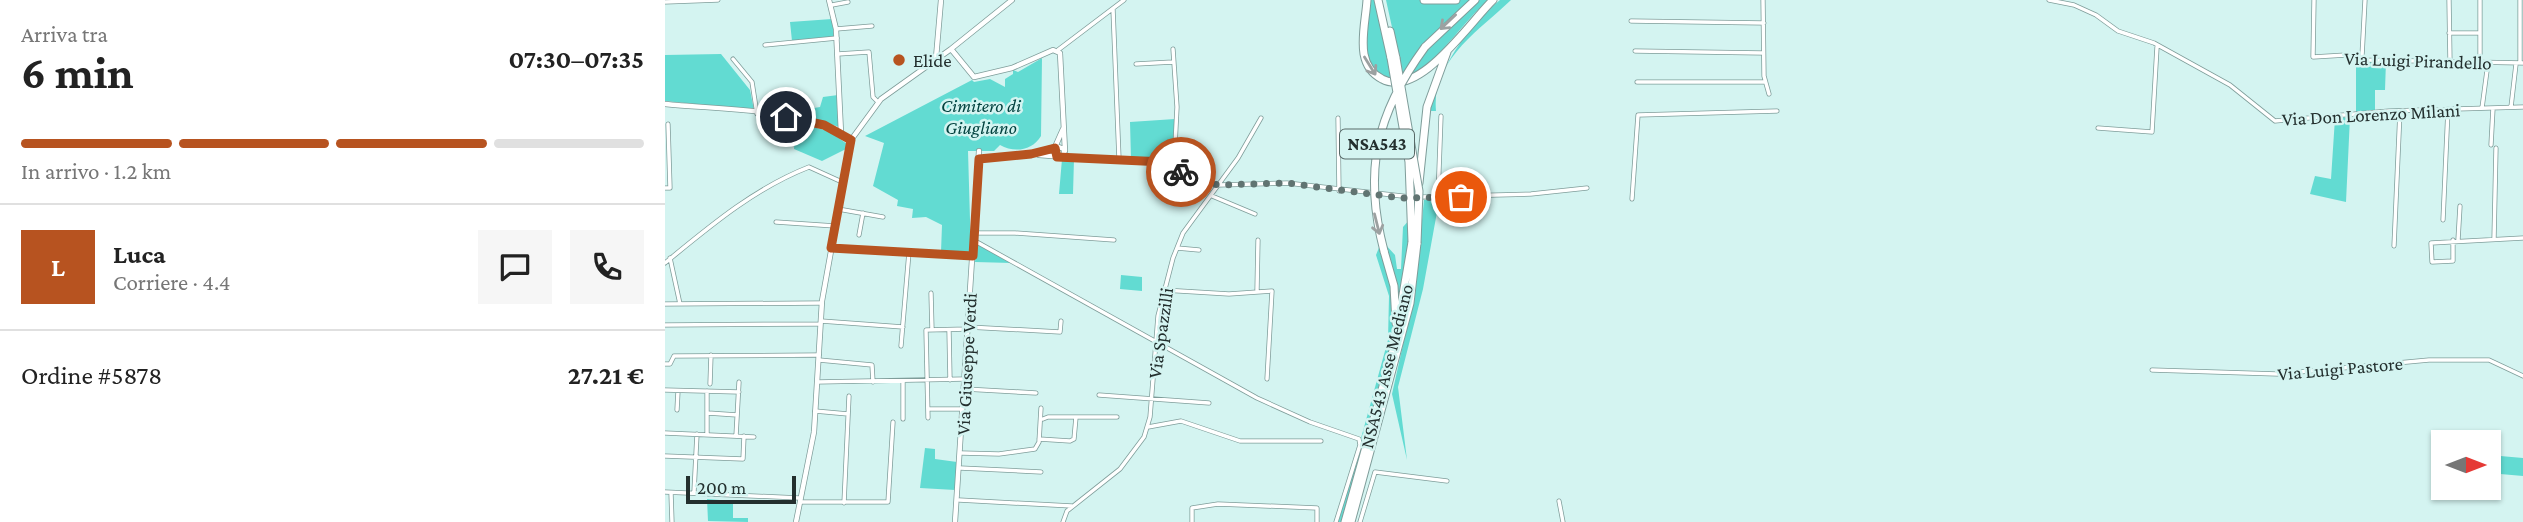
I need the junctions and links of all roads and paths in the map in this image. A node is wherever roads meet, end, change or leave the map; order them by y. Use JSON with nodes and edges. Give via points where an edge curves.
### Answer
{"nodes":[{"id":1,"x":696,"y":0,"type":"edge"},
{"id":2,"x":719,"y":0,"type":"edge"},
{"id":3,"x":941,"y":0,"type":"edge"},
{"id":4,"x":1012,"y":0,"type":"edge"},
{"id":5,"x":1124,"y":0,"type":"edge"},
{"id":6,"x":1367,"y":0,"type":"edge"},
{"id":7,"x":1380,"y":0,"type":"edge"},
{"id":8,"x":1425,"y":0,"type":"edge"},
{"id":9,"x":1456,"y":0,"type":"edge"},
{"id":10,"x":1475,"y":0,"type":"edge"},
{"id":11,"x":1493,"y":0,"type":"edge"},
{"id":12,"x":1763,"y":0,"type":"edge"},
{"id":13,"x":2049,"y":0,"type":"edge"},
{"id":14,"x":2314,"y":0,"type":"edge"},
{"id":15,"x":2365,"y":0,"type":"edge"},
{"id":16,"x":2449,"y":0,"type":"edge"},
{"id":17,"x":2480,"y":0,"type":"edge"},
{"id":18,"x":2520,"y":0,"type":"edge"},
{"id":19,"x":665,"y":2,"type":"edge"},
{"id":20,"x":848,"y":2,"type":"dead end"},
{"id":21,"x":831,"y":3,"type":"edge"},
{"id":22,"x":1113,"y":9,"type":"junction"},
{"id":23,"x":1631,"y":21,"type":"dead end"},
{"id":24,"x":1763,"y":23,"type":"junction"},
{"id":25,"x":872,"y":26,"type":"dead end"},
{"id":26,"x":836,"y":29,"type":"junction"},
{"id":27,"x":2449,"y":33,"type":"junction"},
{"id":28,"x":2480,"y":33,"type":"junction"},
{"id":29,"x":837,"y":38,"type":"junction"},
{"id":30,"x":765,"y":45,"type":"dead end"},
{"id":31,"x":2157,"y":47,"type":"junction"},
{"id":32,"x":1449,"y":48,"type":"junction"},
{"id":33,"x":951,"y":49,"type":"junction"},
{"id":34,"x":1173,"y":49,"type":"dead end"},
{"id":35,"x":1058,"y":50,"type":"junction"},
{"id":36,"x":1635,"y":51,"type":"dead end"},
{"id":37,"x":1763,"y":53,"type":"junction"},
{"id":38,"x":838,"y":54,"type":"junction"},
{"id":39,"x":2361,"y":56,"type":"junction"},
{"id":40,"x":1393,"y":58,"type":"junction"},
{"id":41,"x":733,"y":59,"type":"dead end"},
{"id":42,"x":936,"y":59,"type":"junction"},
{"id":43,"x":1173,"y":62,"type":"junction"},
{"id":44,"x":2450,"y":62,"type":"junction"},
{"id":45,"x":2480,"y":63,"type":"junction"},
{"id":46,"x":2488,"y":63,"type":"junction"},
{"id":47,"x":2520,"y":63,"type":"edge"},
{"id":48,"x":1136,"y":64,"type":"dead end"},
{"id":49,"x":1637,"y":82,"type":"dead end"},
{"id":50,"x":1765,"y":82,"type":"junction"},
{"id":51,"x":1769,"y":94,"type":"dead end"},
{"id":52,"x":878,"y":102,"type":"junction"},
{"id":53,"x":665,"y":104,"type":"edge"},
{"id":54,"x":2511,"y":107,"type":"junction"},
{"id":55,"x":2523,"y":107,"type":"edge"},
{"id":56,"x":2482,"y":108,"type":"junction"},
{"id":57,"x":2493,"y":108,"type":"junction"},
{"id":58,"x":2448,"y":109,"type":"junction"},
{"id":59,"x":1777,"y":111,"type":"dead end"},
{"id":60,"x":2400,"y":111,"type":"junction"},
{"id":61,"x":757,"y":114,"type":"junction"},
{"id":62,"x":1441,"y":116,"type":"dead end"},
{"id":63,"x":1338,"y":117,"type":"dead end"},
{"id":64,"x":1261,"y":118,"type":"dead end"},
{"id":65,"x":668,"y":124,"type":"dead end"},
{"id":66,"x":1064,"y":125,"type":"junction"},
{"id":67,"x":2098,"y":128,"type":"dead end"},
{"id":68,"x":841,"y":133,"type":"junction"},
{"id":69,"x":851,"y":140,"type":"junction"},
{"id":70,"x":2491,"y":145,"type":"dead end"},
{"id":71,"x":1055,"y":147,"type":"junction"},
{"id":72,"x":2496,"y":148,"type":"dead end"},
{"id":73,"x":979,"y":151,"type":"dead end"},
{"id":74,"x":1031,"y":154,"type":"junction"},
{"id":75,"x":1064,"y":154,"type":"junction"},
{"id":76,"x":1057,"y":157,"type":"junction"},
{"id":77,"x":979,"y":159,"type":"junction"},
{"id":78,"x":1119,"y":159,"type":"junction"},
{"id":79,"x":1174,"y":167,"type":"junction"},
{"id":80,"x":842,"y":182,"type":"junction"},
{"id":81,"x":1219,"y":185,"type":"junction"},
{"id":82,"x":665,"y":188,"type":"edge"},
{"id":83,"x":1587,"y":188,"type":"dead end"},
{"id":84,"x":1339,"y":191,"type":"junction"},
{"id":85,"x":1419,"y":191,"type":"junction"},
{"id":86,"x":1212,"y":196,"type":"junction"},
{"id":87,"x":1438,"y":197,"type":"junction"},
{"id":88,"x":1632,"y":199,"type":"dead end"},
{"id":89,"x":2460,"y":205,"type":"dead end"},
{"id":90,"x":838,"y":209,"type":"junction"},
{"id":91,"x":863,"y":213,"type":"junction"},
{"id":92,"x":1255,"y":214,"type":"dead end"},
{"id":93,"x":883,"y":217,"type":"dead end"},
{"id":94,"x":2443,"y":220,"type":"dead end"},
{"id":95,"x":776,"y":222,"type":"dead end"},
{"id":96,"x":835,"y":226,"type":"junction"},
{"id":97,"x":975,"y":233,"type":"junction"},
{"id":98,"x":859,"y":235,"type":"dead end"},
{"id":99,"x":2494,"y":239,"type":"junction"},
{"id":100,"x":2523,"y":239,"type":"edge"},
{"id":101,"x":1114,"y":240,"type":"dead end"},
{"id":102,"x":1258,"y":240,"type":"dead end"},
{"id":103,"x":2453,"y":240,"type":"junction"},
{"id":104,"x":2458,"y":240,"type":"junction"},
{"id":105,"x":975,"y":241,"type":"junction"},
{"id":106,"x":1415,"y":243,"type":"junction"},
{"id":107,"x":2394,"y":247,"type":"dead end"},
{"id":108,"x":831,"y":248,"type":"junction"},
{"id":109,"x":1177,"y":248,"type":"junction"},
{"id":110,"x":1199,"y":250,"type":"dead end"},
{"id":111,"x":909,"y":252,"type":"junction"},
{"id":112,"x":973,"y":256,"type":"junction"},
{"id":113,"x":670,"y":258,"type":"junction"},
{"id":114,"x":665,"y":262,"type":"edge"},
{"id":115,"x":1163,"y":290,"type":"junction"},
{"id":116,"x":1257,"y":291,"type":"junction"},
{"id":117,"x":931,"y":293,"type":"dead end"},
{"id":118,"x":822,"y":303,"type":"junction"},
{"id":119,"x":665,"y":304,"type":"edge"},
{"id":120,"x":680,"y":304,"type":"junction"},
{"id":121,"x":1061,"y":321,"type":"dead end"},
{"id":122,"x":821,"y":322,"type":"junction"},
{"id":123,"x":665,"y":325,"type":"edge"},
{"id":124,"x":902,"y":327,"type":"junction"},
{"id":125,"x":968,"y":328,"type":"junction"},
{"id":126,"x":932,"y":330,"type":"junction"},
{"id":127,"x":949,"y":330,"type":"junction"},
{"id":128,"x":1155,"y":342,"type":"junction"},
{"id":129,"x":901,"y":346,"type":"dead end"},
{"id":130,"x":1394,"y":347,"type":"junction"},
{"id":131,"x":712,"y":355,"type":"junction"},
{"id":132,"x":819,"y":358,"type":"junction"},
{"id":133,"x":665,"y":364,"type":"edge"},
{"id":134,"x":2152,"y":370,"type":"dead end"},
{"id":135,"x":2523,"y":376,"type":"edge"},
{"id":136,"x":966,"y":379,"type":"junction"},
{"id":137,"x":1267,"y":379,"type":"dead end"},
{"id":138,"x":928,"y":380,"type":"junction"},
{"id":139,"x":950,"y":380,"type":"junction"},
{"id":140,"x":903,"y":381,"type":"junction"},
{"id":141,"x":739,"y":382,"type":"dead end"},
{"id":142,"x":817,"y":382,"type":"junction"},
{"id":143,"x":873,"y":382,"type":"junction"},
{"id":144,"x":711,"y":384,"type":"dead end"},
{"id":145,"x":965,"y":389,"type":"junction"},
{"id":146,"x":665,"y":390,"type":"edge"},
{"id":147,"x":678,"y":391,"type":"junction"},
{"id":148,"x":707,"y":391,"type":"junction"},
{"id":149,"x":739,"y":392,"type":"junction"},
{"id":150,"x":1036,"y":393,"type":"dead end"},
{"id":151,"x":1099,"y":395,"type":"dead end"},
{"id":152,"x":849,"y":396,"type":"dead end"},
{"id":153,"x":1151,"y":399,"type":"junction"},
{"id":154,"x":1209,"y":403,"type":"dead end"},
{"id":155,"x":1041,"y":408,"type":"dead end"},
{"id":156,"x":928,"y":409,"type":"junction"},
{"id":157,"x":964,"y":409,"type":"junction"},
{"id":158,"x":677,"y":410,"type":"dead end"},
{"id":159,"x":815,"y":411,"type":"junction"},
{"id":160,"x":708,"y":413,"type":"junction"},
{"id":161,"x":849,"y":414,"type":"junction"},
{"id":162,"x":737,"y":415,"type":"junction"},
{"id":163,"x":1076,"y":417,"type":"junction"},
{"id":164,"x":1117,"y":417,"type":"dead end"},
{"id":165,"x":928,"y":418,"type":"dead end"},
{"id":166,"x":902,"y":419,"type":"dead end"},
{"id":167,"x":1042,"y":420,"type":"junction"},
{"id":168,"x":893,"y":422,"type":"dead end"},
{"id":169,"x":1146,"y":428,"type":"junction"},
{"id":170,"x":665,"y":433,"type":"edge"},
{"id":171,"x":697,"y":434,"type":"junction"},
{"id":172,"x":707,"y":434,"type":"junction"},
{"id":173,"x":736,"y":436,"type":"junction"},
{"id":174,"x":744,"y":436,"type":"junction"},
{"id":175,"x":754,"y":437,"type":"dead end"},
{"id":176,"x":1039,"y":439,"type":"junction"},
{"id":177,"x":1321,"y":441,"type":"dead end"},
{"id":178,"x":961,"y":453,"type":"junction"},
{"id":179,"x":665,"y":456,"type":"edge"},
{"id":180,"x":696,"y":457,"type":"junction"},
{"id":181,"x":960,"y":468,"type":"junction"},
{"id":182,"x":1041,"y":472,"type":"dead end"},
{"id":183,"x":1447,"y":481,"type":"dead end"},
{"id":184,"x":665,"y":492,"type":"edge"},
{"id":185,"x":694,"y":492,"type":"junction"},
{"id":186,"x":671,"y":493,"type":"junction"},
{"id":187,"x":799,"y":500,"type":"junction"},
{"id":188,"x":958,"y":500,"type":"junction"},
{"id":189,"x":1559,"y":500,"type":"dead end"},
{"id":190,"x":843,"y":503,"type":"junction"},
{"id":191,"x":1074,"y":506,"type":"junction"},
{"id":192,"x":672,"y":522,"type":"edge"},
{"id":193,"x":796,"y":522,"type":"edge"},
{"id":194,"x":955,"y":522,"type":"edge"},
{"id":195,"x":1063,"y":522,"type":"edge"},
{"id":196,"x":1192,"y":522,"type":"edge"},
{"id":197,"x":1317,"y":522,"type":"edge"},
{"id":198,"x":1336,"y":522,"type":"edge"},
{"id":199,"x":1348,"y":522,"type":"edge"},
{"id":200,"x":1360,"y":522,"type":"edge"},
{"id":201,"x":1563,"y":522,"type":"edge"}],
"edges":[{"from":1,"to":2,"type":"street"},
{"from":1,"to":19,"type":"street"},
{"from":3,"to":42,"type":"street"},
{"from":4,"to":33,"type":"street"},
{"from":5,"to":22,"type":"street"},
{"from":6,"to":32,"type":"highway","one_way":true,"via":[[1364,56],[1385,81],[1397,83],[1420,76]]},
{"from":7,"to":40,"type":"highway","name":"NSA543 Asse Mediano","number":"NSA543"},
{"from":8,"to":9,"type":"highway"},
{"from":10,"to":130,"type":"highway","number":"NSA543","one_way":true,"bridge":true,"via":[[1425,47],[1387,112],[1376,147],[1372,178],[1375,217],[1396,299]]},
{"from":11,"to":32,"type":"highway"},
{"from":12,"to":24,"type":"street"},
{"from":13,"to":31,"type":"street","name":"Via Don Lorenzo Milani","via":[[2085,10],[2118,31]]},
{"from":14,"to":39,"type":"street","name":"Via Luigi Pirandello","via":[[2313,57]]},
{"from":15,"to":39,"type":"street"},
{"from":16,"to":27,"type":"street"},
{"from":17,"to":28,"type":"street"},
{"from":18,"to":47,"type":"street"},
{"from":20,"to":21,"type":"street"},
{"from":21,"to":26,"type":"street"},
{"from":22,"to":35,"type":"street"},
{"from":22,"to":78,"type":"street"},
{"from":23,"to":24,"type":"street"},
{"from":24,"to":37,"type":"street"},
{"from":25,"to":26,"type":"street"},
{"from":26,"to":29,"type":"street"},
{"from":27,"to":28,"type":"street"},
{"from":27,"to":44,"type":"street"},
{"from":28,"to":45,"type":"street"},
{"from":29,"to":30,"type":"street"},
{"from":29,"to":38,"type":"street"},
{"from":31,"to":60,"type":"street","name":"Via Don Lorenzo Milani","via":[[2230,85],[2275,121]]},
{"from":31,"to":67,"type":"street","via":[[2153,132]]},
{"from":32,"to":85,"type":"highway","number":"NSA543","bridge":true,"via":[[1427,107]]},
{"from":33,"to":35,"type":"street","via":[[974,77]]},
{"from":33,"to":42,"type":"street"},
{"from":34,"to":43,"type":"street"},
{"from":35,"to":66,"type":"street"},
{"from":36,"to":37,"type":"street"},
{"from":37,"to":50,"type":"street"},
{"from":38,"to":52,"type":"street","via":[[869,52],[873,97]]},
{"from":38,"to":68,"type":"street"},
{"from":39,"to":44,"type":"street","name":"Via Luigi Pirandello","via":[[2367,60]]},
{"from":40,"to":85,"type":"highway","name":"NSA543 Asse Mediano","number":"NSA543","bridge":true},
{"from":40,"to":106,"type":"highway","name":"NSA543 Asse Mediano","number":"NSA543","bridge":true,"via":[[1409,162]]},
{"from":41,"to":61,"type":"street","via":[[752,82]]},
{"from":42,"to":52,"type":"street"},
{"from":43,"to":48,"type":"street"},
{"from":43,"to":79,"type":"street","via":[[1177,107]]},
{"from":44,"to":45,"type":"street","name":"Via Luigi Pirandello"},
{"from":45,"to":46,"type":"street","name":"Via Luigi Pirandello"},
{"from":46,"to":47,"type":"street","name":"Via Luigi Pirandello"},
{"from":46,"to":56,"type":"street"},
{"from":47,"to":54,"type":"street"},
{"from":49,"to":50,"type":"street"},
{"from":50,"to":51,"type":"street"},
{"from":52,"to":69,"type":"street"},
{"from":53,"to":61,"type":"street"},
{"from":54,"to":55,"type":"street","name":"Via Don Lorenzo Milani"},
{"from":54,"to":57,"type":"street","name":"Via Don Lorenzo Milani"},
{"from":56,"to":57,"type":"street","name":"Via Don Lorenzo Milani"},
{"from":56,"to":58,"type":"street","name":"Via Don Lorenzo Milani"},
{"from":57,"to":70,"type":"street"},
{"from":58,"to":60,"type":"street","name":"Via Don Lorenzo Milani"},
{"from":58,"to":94,"type":"street"},
{"from":59,"to":88,"type":"street","via":[[1639,115]]},
{"from":60,"to":107,"type":"street"},
{"from":61,"to":68,"type":"street","via":[[811,122]]},
{"from":62,"to":87,"type":"street"},
{"from":63,"to":84,"type":"street"},
{"from":64,"to":81,"type":"street","name":"Via Spazzilli"},
{"from":65,"to":82,"type":"street","via":[[670,188]]},
{"from":66,"to":71,"type":"street"},
{"from":66,"to":75,"type":"street"},
{"from":68,"to":69,"type":"street"},
{"from":69,"to":80,"type":"street"},
{"from":71,"to":74,"type":"street"},
{"from":71,"to":75,"type":"street"},
{"from":71,"to":76,"type":"street"},
{"from":72,"to":99,"type":"street"},
{"from":73,"to":77,"type":"street","name":"Via Giuseppe Verdi"},
{"from":74,"to":76,"type":"street"},
{"from":74,"to":77,"type":"street"},
{"from":75,"to":76,"type":"street"},
{"from":75,"to":78,"type":"street"},
{"from":77,"to":97,"type":"street","name":"Via Giuseppe Verdi"},
{"from":78,"to":79,"type":"street","via":[[1164,162]]},
{"from":79,"to":81,"type":"street","via":[[1190,178]]},
{"from":80,"to":90,"type":"street"},
{"from":80,"to":113,"type":"street","via":[[809,167],[779,179]]},
{"from":81,"to":84,"type":"street","via":[[1287,183]]},
{"from":81,"to":86,"type":"street","name":"Via Spazzilli"},
{"from":83,"to":87,"type":"street"},
{"from":84,"to":87,"type":"street"},
{"from":85,"to":106,"type":"highway","name":"NSA543 Asse Mediano","number":"NSA543","bridge":true},
{"from":86,"to":92,"type":"street"},
{"from":86,"to":109,"type":"street","name":"Via Spazzilli"},
{"from":89,"to":104,"type":"street"},
{"from":90,"to":91,"type":"street"},
{"from":90,"to":96,"type":"street"},
{"from":91,"to":93,"type":"street"},
{"from":91,"to":98,"type":"street"},
{"from":95,"to":96,"type":"street"},
{"from":96,"to":108,"type":"street"},
{"from":97,"to":101,"type":"street"},
{"from":97,"to":105,"type":"street","name":"Via Giuseppe Verdi"},
{"from":99,"to":100,"type":"street"},
{"from":99,"to":104,"type":"street"},
{"from":102,"to":116,"type":"street"},
{"from":103,"to":103,"type":"street","via":[[2453,261],[2432,262],[2431,243]]},
{"from":103,"to":104,"type":"street"},
{"from":105,"to":112,"type":"street","name":"Via Giuseppe Verdi"},
{"from":105,"to":128,"type":"street"},
{"from":106,"to":130,"type":"highway","name":"NSA543 Asse Mediano","number":"NSA543"},
{"from":106,"to":199,"type":"highway","name":"NSA543 Asse Mediano","number":"NSA543","via":[[1410,303]]},
{"from":108,"to":111,"type":"street"},
{"from":108,"to":118,"type":"street"},
{"from":109,"to":110,"type":"street"},
{"from":109,"to":115,"type":"street","name":"Via Spazzilli"},
{"from":111,"to":112,"type":"street"},
{"from":111,"to":124,"type":"street"},
{"from":112,"to":125,"type":"street","name":"Via Giuseppe Verdi"},
{"from":113,"to":114,"type":"street"},
{"from":113,"to":120,"type":"street"},
{"from":115,"to":116,"type":"street"},
{"from":115,"to":128,"type":"street","name":"Via Spazzilli"},
{"from":116,"to":137,"type":"street","via":[[1272,291]]},
{"from":117,"to":126,"type":"street"},
{"from":118,"to":120,"type":"street"},
{"from":118,"to":122,"type":"street"},
{"from":119,"to":120,"type":"street"},
{"from":121,"to":125,"type":"street","via":[[1060,332]]},
{"from":122,"to":123,"type":"street"},
{"from":122,"to":124,"type":"street"},
{"from":122,"to":132,"type":"street"},
{"from":124,"to":129,"type":"street"},
{"from":125,"to":127,"type":"street"},
{"from":125,"to":136,"type":"street","name":"Via Giuseppe Verdi"},
{"from":126,"to":127,"type":"street"},
{"from":126,"to":138,"type":"street","via":[[926,330]]},
{"from":127,"to":139,"type":"street"},
{"from":128,"to":153,"type":"street","name":"Via Spazzilli"},
{"from":128,"to":198,"type":"street","via":[[1293,415],[1359,439]]},
{"from":130,"to":199,"type":"highway","name":"NSA543 Asse Mediano","number":"NSA543"},
{"from":131,"to":132,"type":"street"},
{"from":131,"to":133,"type":"street","via":[[674,356]]},
{"from":131,"to":144,"type":"street"},
{"from":132,"to":142,"type":"street"},
{"from":132,"to":143,"type":"street","via":[[872,365]]},
{"from":134,"to":135,"type":"street","name":"Via Luigi Pastore","via":[[2277,374],[2429,359],[2489,360]]},
{"from":136,"to":139,"type":"street"},
{"from":136,"to":145,"type":"street","name":"Via Giuseppe Verdi"},
{"from":138,"to":139,"type":"street"},
{"from":138,"to":140,"type":"street"},
{"from":138,"to":156,"type":"street"},
{"from":140,"to":143,"type":"street"},
{"from":140,"to":166,"type":"street"},
{"from":141,"to":149,"type":"street"},
{"from":142,"to":143,"type":"street"},
{"from":142,"to":159,"type":"street"},
{"from":145,"to":150,"type":"street"},
{"from":145,"to":157,"type":"street","name":"Via Giuseppe Verdi"},
{"from":146,"to":147,"type":"street"},
{"from":147,"to":148,"type":"street"},
{"from":147,"to":158,"type":"street"},
{"from":148,"to":149,"type":"street"},
{"from":148,"to":160,"type":"street"},
{"from":149,"to":162,"type":"street"},
{"from":151,"to":153,"type":"street","name":"Via Spazzilli"},
{"from":152,"to":161,"type":"street"},
{"from":153,"to":154,"type":"street"},
{"from":153,"to":169,"type":"street","name":"Via Spazzilli"},
{"from":155,"to":167,"type":"street"},
{"from":156,"to":157,"type":"street"},
{"from":156,"to":165,"type":"street"},
{"from":157,"to":178,"type":"street","name":"Via Giuseppe Verdi"},
{"from":159,"to":161,"type":"street"},
{"from":159,"to":187,"type":"street"},
{"from":160,"to":162,"type":"street"},
{"from":160,"to":172,"type":"street"},
{"from":161,"to":190,"type":"street"},
{"from":162,"to":173,"type":"street"},
{"from":163,"to":164,"type":"street"},
{"from":163,"to":167,"type":"street"},
{"from":163,"to":176,"type":"street","via":[[1070,442]]},
{"from":167,"to":176,"type":"street"},
{"from":168,"to":190,"type":"street","via":[[888,502]]},
{"from":169,"to":177,"type":"street","via":[[1181,421],[1240,441]]},
{"from":169,"to":191,"type":"street","name":"Via Spazzilli","via":[[1120,469]]},
{"from":170,"to":171,"type":"street"},
{"from":171,"to":172,"type":"street"},
{"from":171,"to":180,"type":"street"},
{"from":172,"to":173,"type":"street"},
{"from":173,"to":174,"type":"street"},
{"from":174,"to":175,"type":"street"},
{"from":174,"to":180,"type":"street","via":[[743,459]]},
{"from":176,"to":178,"type":"street","name":"Via Giuseppe Verdi","via":[[1035,449]]},
{"from":178,"to":181,"type":"street","name":"Via Giuseppe Verdi"},
{"from":179,"to":180,"type":"street"},
{"from":180,"to":185,"type":"street"},
{"from":181,"to":182,"type":"street"},
{"from":181,"to":188,"type":"street","name":"Via Giuseppe Verdi"},
{"from":183,"to":200,"type":"street","via":[[1374,472]]},
{"from":184,"to":186,"type":"street"},
{"from":185,"to":186,"type":"street"},
{"from":185,"to":187,"type":"street"},
{"from":186,"to":192,"type":"street"},
{"from":187,"to":190,"type":"street"},
{"from":187,"to":193,"type":"street"},
{"from":188,"to":191,"type":"street"},
{"from":188,"to":194,"type":"street","name":"Via Giuseppe Verdi"},
{"from":189,"to":201,"type":"street"},
{"from":191,"to":195,"type":"street","name":"Via Spazzilli"},
{"from":196,"to":197,"type":"street","via":[[1192,508],[1218,504],[1317,508]]}]}
